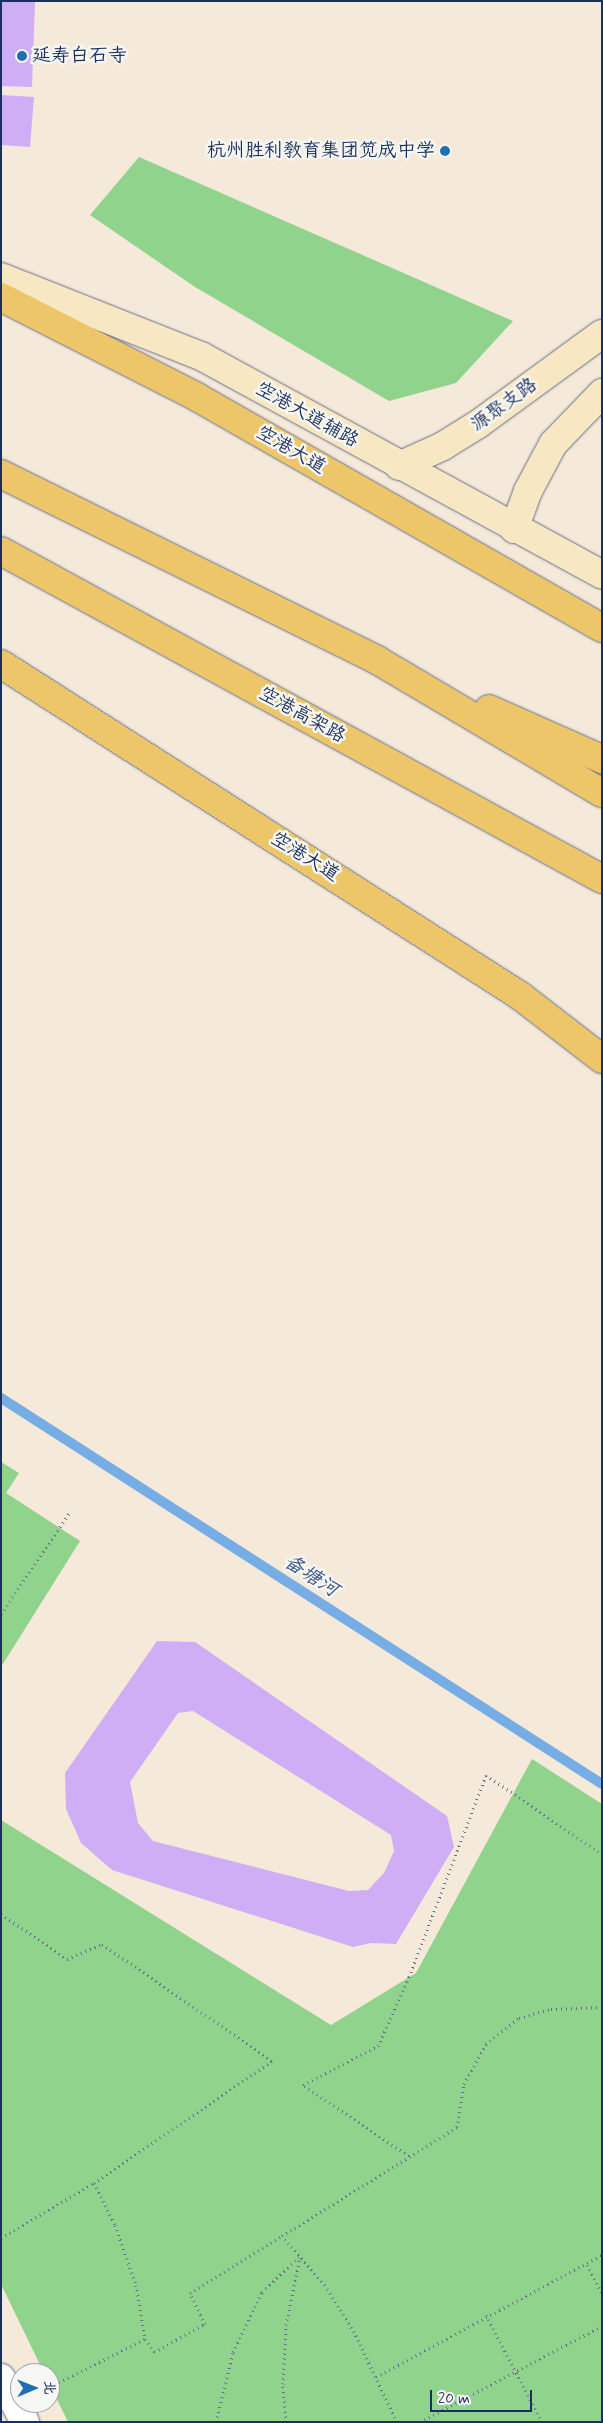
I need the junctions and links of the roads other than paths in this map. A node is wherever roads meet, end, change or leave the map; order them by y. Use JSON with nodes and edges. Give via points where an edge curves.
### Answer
{"nodes":[{"id":1,"x":1,"y":277,"type":"edge"},
{"id":2,"x":1,"y":297,"type":"edge"},
{"id":3,"x":602,"y":334,"type":"edge"},
{"id":4,"x":602,"y":393,"type":"edge"},
{"id":5,"x":399,"y":466,"type":"junction"},
{"id":6,"x":1,"y":474,"type":"edge"},
{"id":7,"x":514,"y":529,"type":"junction"},
{"id":8,"x":1,"y":551,"type":"edge"},
{"id":9,"x":602,"y":575,"type":"edge"},
{"id":10,"x":602,"y":628,"type":"edge"},
{"id":11,"x":377,"y":660,"type":"junction"},
{"id":12,"x":1,"y":664,"type":"edge"},
{"id":13,"x":602,"y":759,"type":"edge"},
{"id":14,"x":602,"y":793,"type":"edge"},
{"id":15,"x":602,"y":879,"type":"edge"},
{"id":16,"x":602,"y":1059,"type":"edge"},
{"id":17,"x":1,"y":2378,"type":"edge"},
{"id":18,"x":25,"y":2422,"type":"edge"}],
"edges":[{"from":1,"to":5,"type":"main road","name":"空港大道辅路","via":[[201,356]]},
{"from":2,"to":10,"type":"main road","name":"空港大道","via":[[197,397]]},
{"from":3,"to":5,"type":"main road","name":"源聚支路","via":[[477,425]]},
{"from":4,"to":7,"type":"main road","via":[[553,444],[528,491]]},
{"from":5,"to":7,"type":"main road","name":"空港大道辅路"},
{"from":6,"to":11,"type":"main road"},
{"from":7,"to":9,"type":"main road","name":"空港大道辅路"},
{"from":8,"to":15,"type":"main road","name":"空港高架路"},
{"from":11,"to":13,"type":"main road"},
{"from":11,"to":14,"type":"main road"},
{"from":12,"to":16,"type":"main road","name":"空港大道","via":[[511,989]]},
{"from":17,"to":18,"type":"street"}]}
